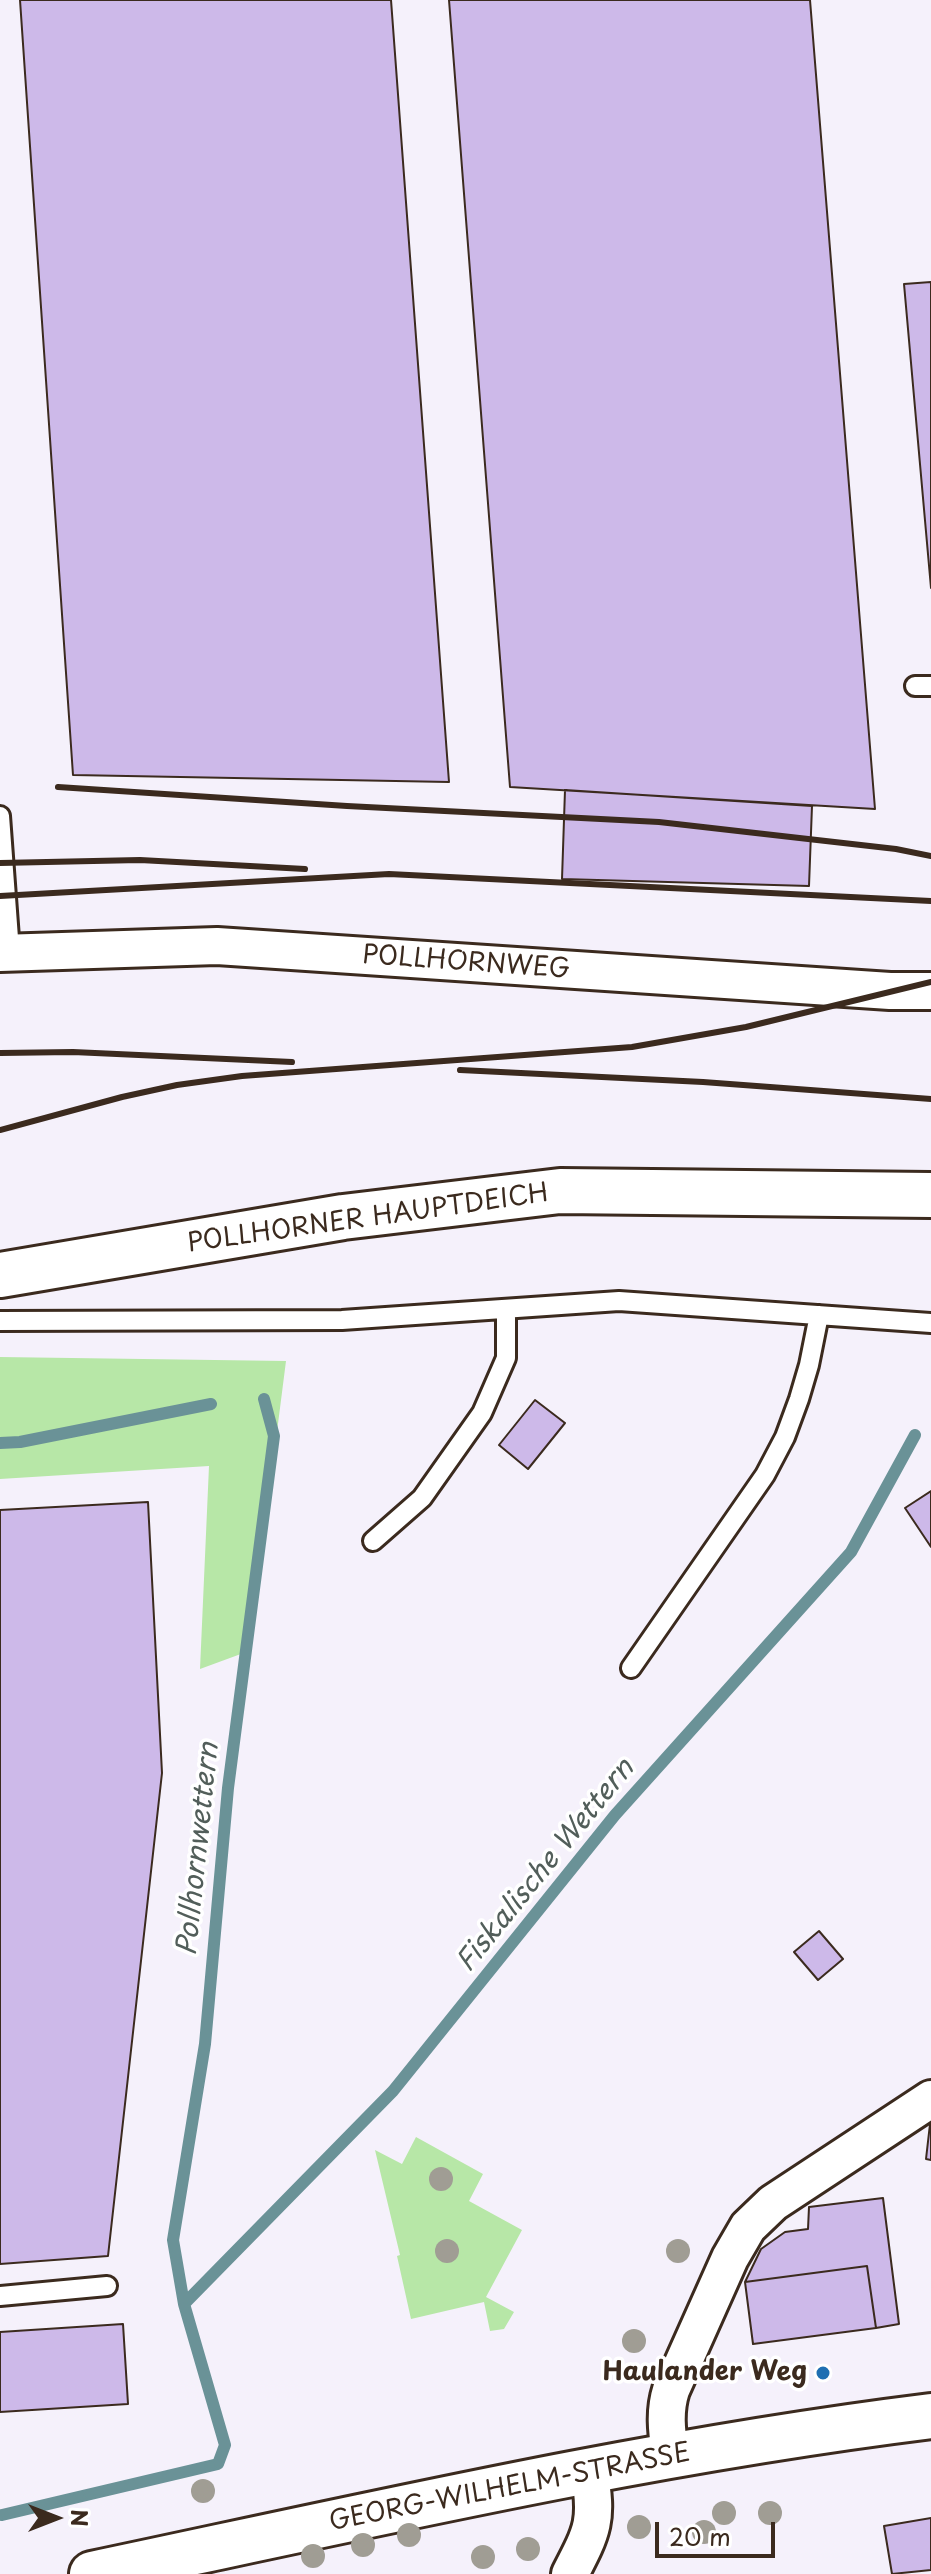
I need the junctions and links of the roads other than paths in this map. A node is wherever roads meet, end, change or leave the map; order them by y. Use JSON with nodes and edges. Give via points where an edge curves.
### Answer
{"nodes":[{"id":1,"x":0,"y":816,"type":"edge"},
{"id":2,"x":5,"y":952,"type":"edge"},
{"id":3,"x":931,"y":991,"type":"edge"},
{"id":4,"x":931,"y":1195,"type":"edge"},
{"id":5,"x":0,"y":1275,"type":"edge"},
{"id":6,"x":506,"y":1309,"type":"junction"},
{"id":7,"x":819,"y":1315,"type":"junction"},
{"id":8,"x":0,"y":1321,"type":"edge"},
{"id":9,"x":931,"y":1323,"type":"edge"},
{"id":10,"x":373,"y":1541,"type":"dead end"},
{"id":11,"x":631,"y":1668,"type":"dead end"},
{"id":12,"x":931,"y":2099,"type":"edge"},
{"id":13,"x":107,"y":2286,"type":"dead end"},
{"id":14,"x":0,"y":2296,"type":"edge"},
{"id":15,"x":931,"y":2416,"type":"edge"},
{"id":16,"x":670,"y":2455,"type":"junction"},
{"id":17,"x":589,"y":2470,"type":"junction"},
{"id":18,"x":92,"y":2574,"type":"edge"},
{"id":19,"x":570,"y":2574,"type":"edge"}],
"edges":[{"from":1,"to":2,"type":"lane"},
{"from":2,"to":3,"type":"street","name":"POLLHORNWEG","via":[[217,946]]},
{"from":4,"to":5,"type":"main road","name":"POLLHORNER HAUPTDEICH","via":[[560,1191],[343,1217]]},
{"from":6,"to":7,"type":"lane","via":[[619,1301]]},
{"from":6,"to":8,"type":"lane","via":[[342,1320]]},
{"from":6,"to":10,"type":"lane","via":[[506,1358],[482,1413],[422,1498]]},
{"from":7,"to":9,"type":"lane"},
{"from":7,"to":11,"type":"lane","via":[[799,1399],[765,1475]]},
{"from":12,"to":16,"type":"street","via":[[773,2203],[748,2227],[671,2390],[665,2424]]},
{"from":13,"to":14,"type":"lane"},
{"from":15,"to":16,"type":"main road","name":"GEORG-WILHELM-STRASSE"},
{"from":16,"to":17,"type":"main road","name":"GEORG-WILHELM-STRASSE"},
{"from":17,"to":18,"type":"main road","name":"GEORG-WILHELM-STRASSE"},
{"from":17,"to":19,"type":"street","via":[[595,2513]]}]}
